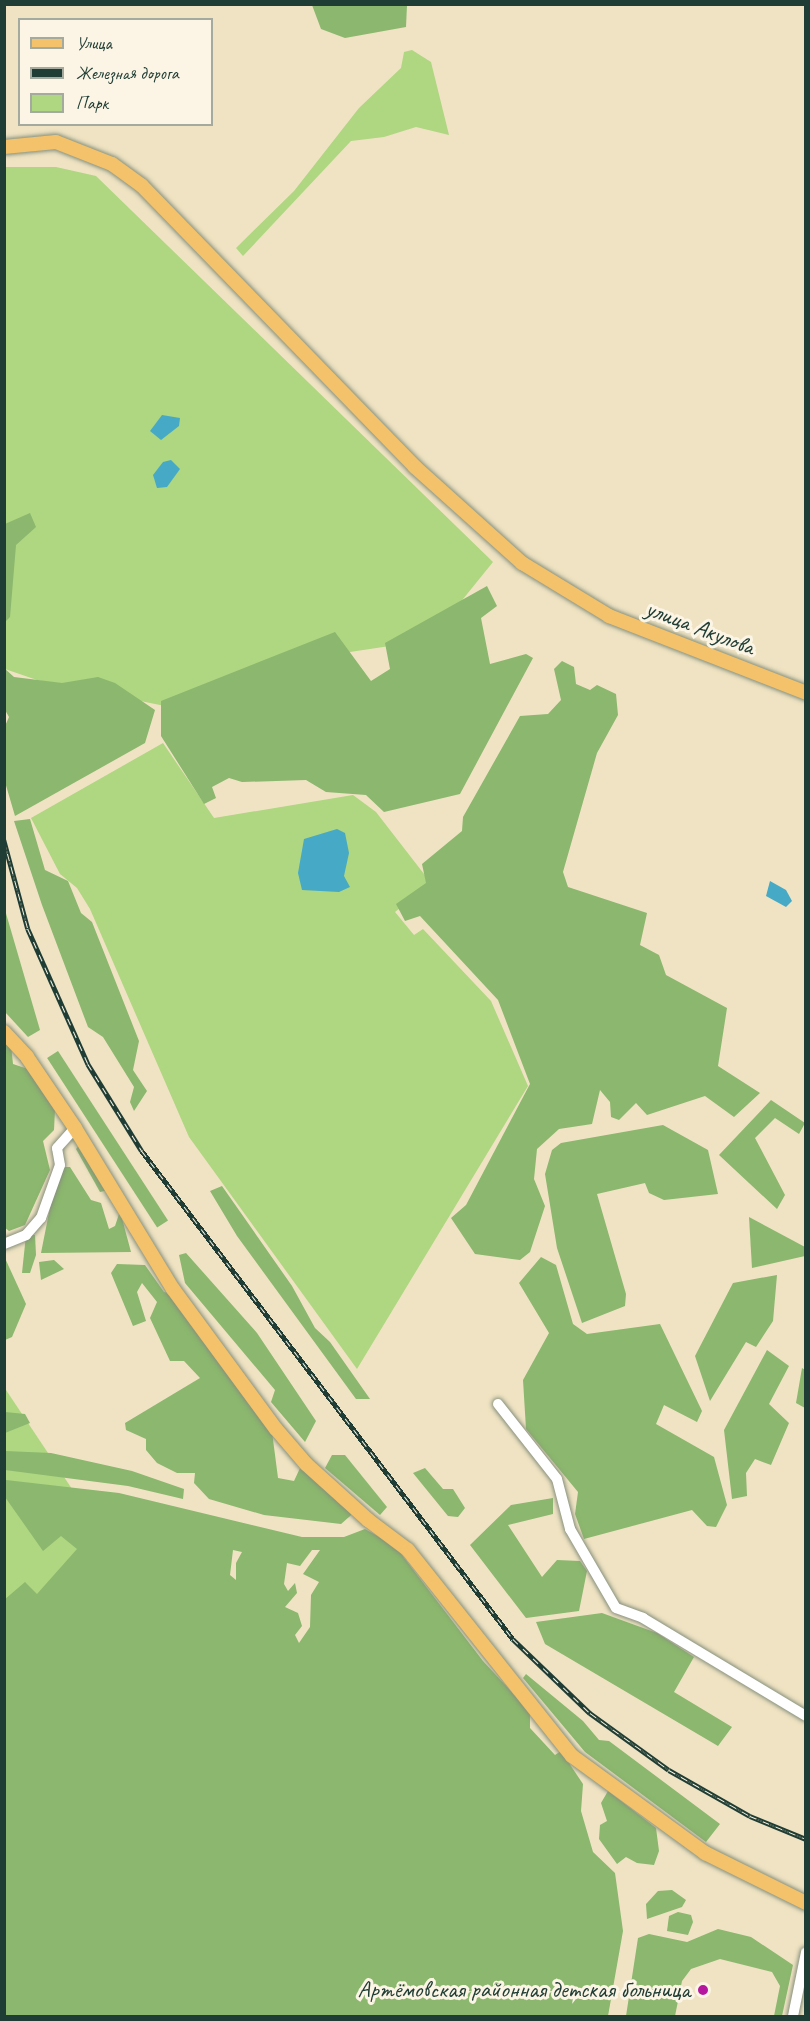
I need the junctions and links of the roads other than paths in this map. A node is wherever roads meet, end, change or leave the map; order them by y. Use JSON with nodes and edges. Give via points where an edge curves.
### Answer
{"nodes":[{"id":1,"x":4,"y":147,"type":"edge"},
{"id":2,"x":806,"y":693,"type":"edge"},
{"id":3,"x":4,"y":1032,"type":"edge"},
{"id":4,"x":75,"y":1128,"type":"junction"},
{"id":5,"x":4,"y":1244,"type":"edge"},
{"id":6,"x":498,"y":1404,"type":"dead end"},
{"id":7,"x":806,"y":1716,"type":"edge"},
{"id":8,"x":806,"y":1902,"type":"edge"},
{"id":9,"x":806,"y":1952,"type":"edge"},
{"id":10,"x":793,"y":2016,"type":"edge"}],
"edges":[{"from":1,"to":2,"type":"main road","name":"улица Акулова","via":[[23,143],[65,145],[112,164],[142,186],[462,513],[522,563],[579,601],[681,646]]},
{"from":3,"to":4,"type":"main road","via":[[27,1058]]},
{"from":4,"to":5,"type":"street","via":[[57,1148],[60,1165],[41,1218],[26,1235]]},
{"from":4,"to":8,"type":"main road","via":[[174,1289],[276,1429],[306,1464],[408,1550],[572,1756],[705,1853]]},
{"from":6,"to":7,"type":"street","via":[[557,1479],[570,1529],[616,1608],[643,1618]]},
{"from":9,"to":10,"type":"street"}]}
